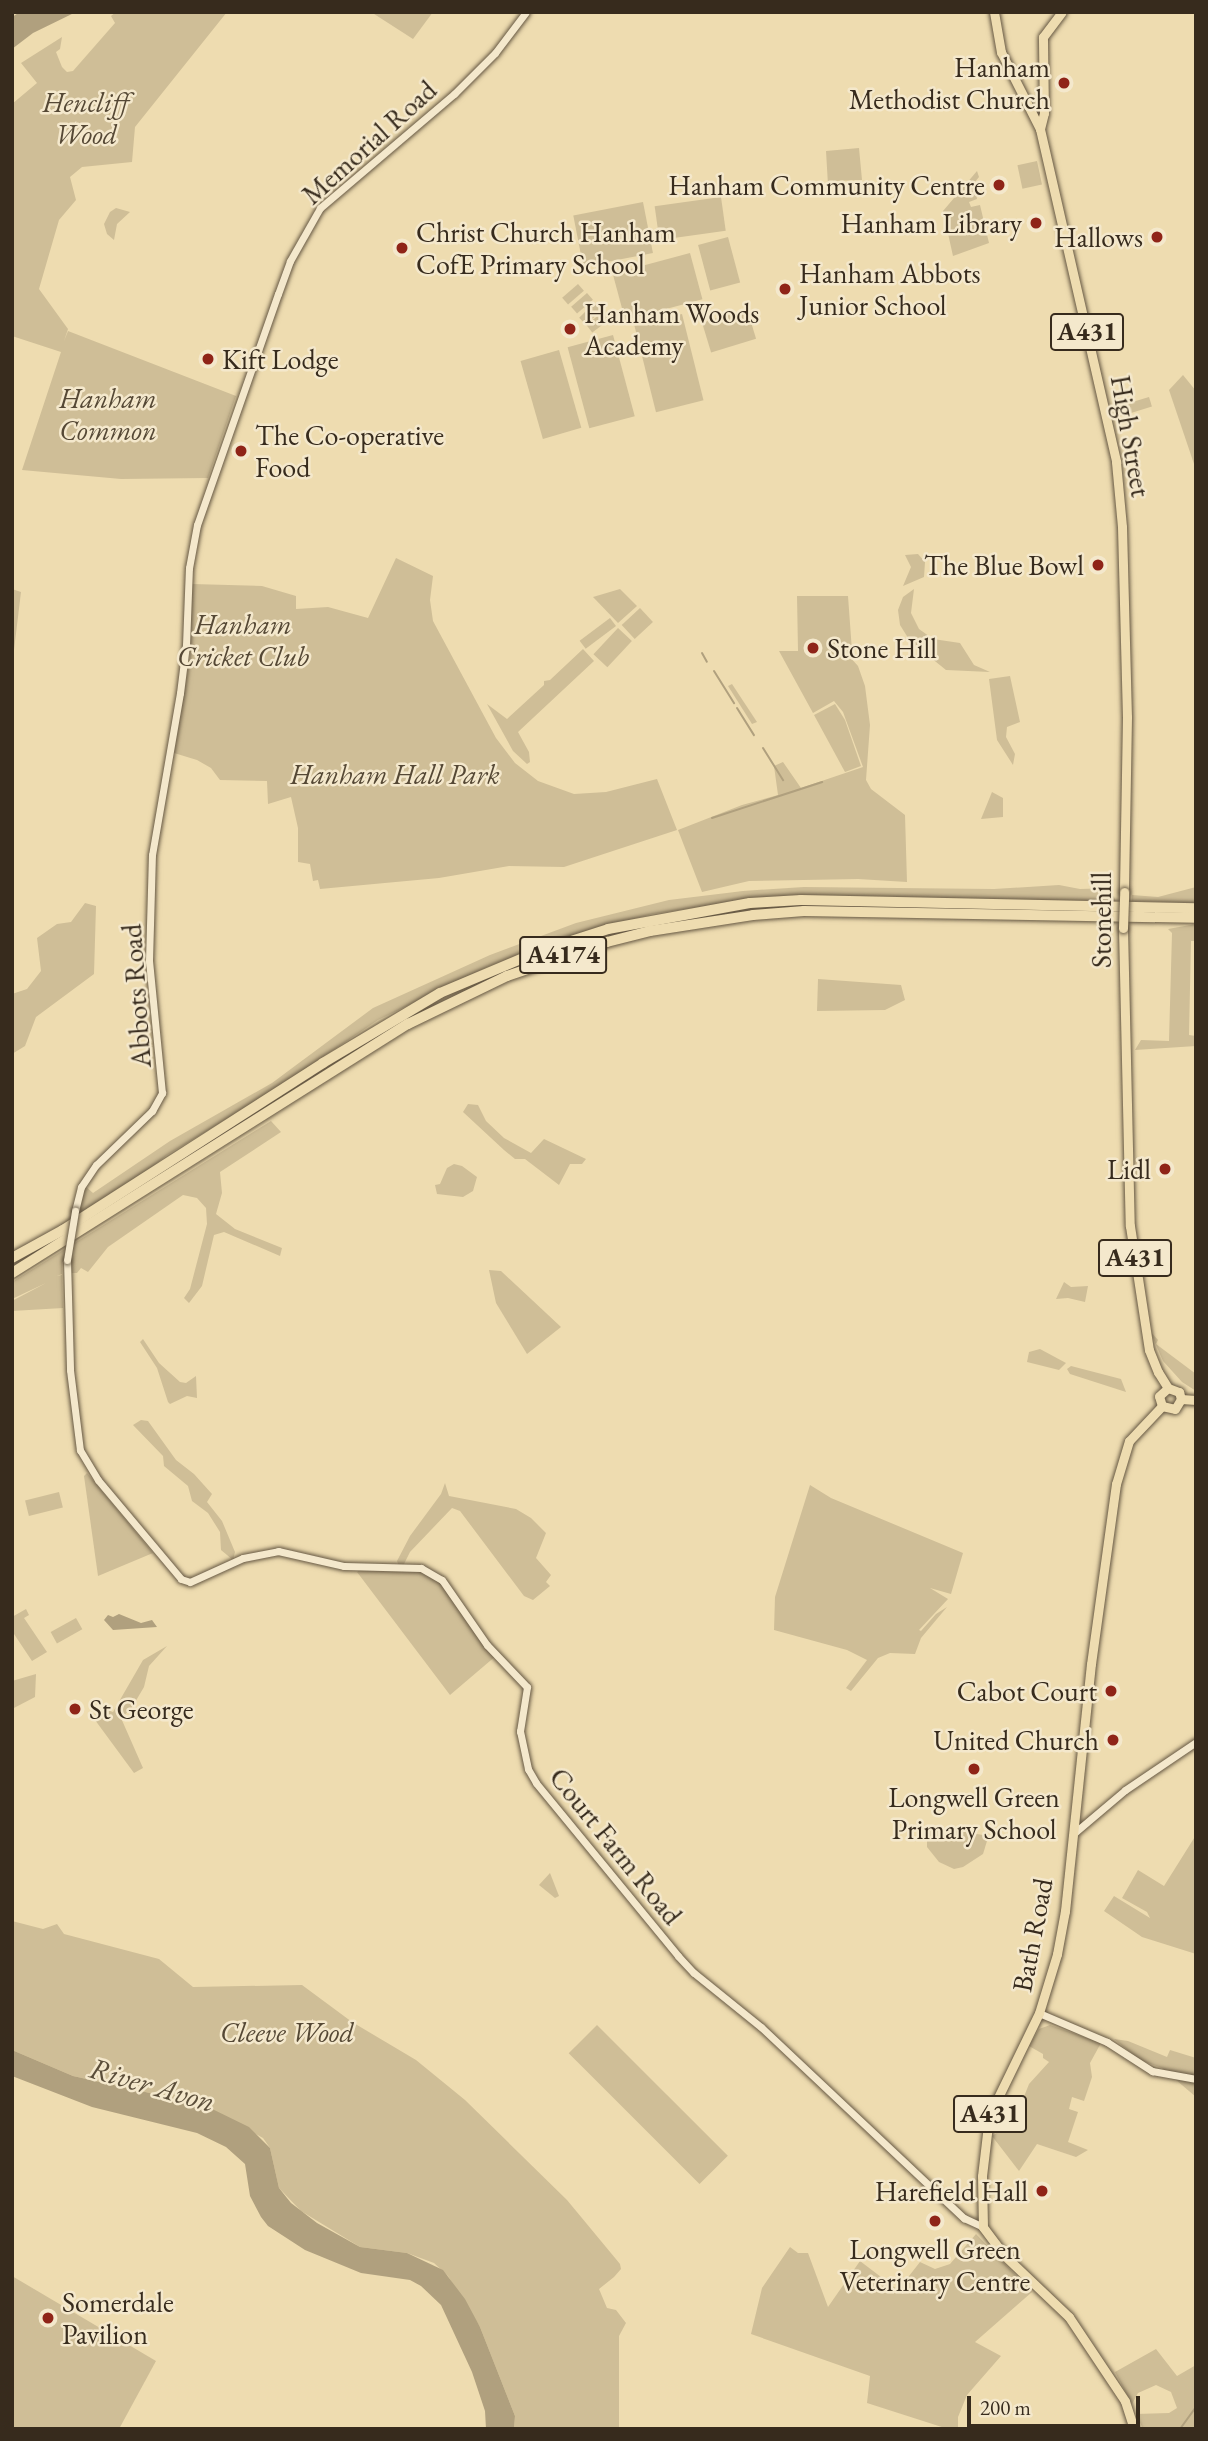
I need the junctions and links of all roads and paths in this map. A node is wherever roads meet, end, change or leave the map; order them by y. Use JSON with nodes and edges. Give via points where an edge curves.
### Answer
{"nodes":[{"id":1,"x":526,"y":12,"type":"edge"},
{"id":2,"x":995,"y":12,"type":"edge"},
{"id":3,"x":1062,"y":12,"type":"edge"},
{"id":4,"x":1044,"y":96,"type":"junction"},
{"id":5,"x":1031,"y":107,"type":"junction"},
{"id":6,"x":1040,"y":129,"type":"junction"},
{"id":7,"x":213,"y":481,"type":"joint"},
{"id":8,"x":1127,"y":717,"type":"joint"},
{"id":9,"x":1196,"y":908,"type":"edge"},
{"id":10,"x":1196,"y":918,"type":"edge"},
{"id":11,"x":12,"y":1258,"type":"edge"},
{"id":12,"x":12,"y":1273,"type":"edge"},
{"id":13,"x":1168,"y":1388,"type":"junction"},
{"id":14,"x":1181,"y":1399,"type":"junction"},
{"id":15,"x":1196,"y":1400,"type":"edge"},
{"id":16,"x":1162,"y":1406,"type":"junction"},
{"id":17,"x":77,"y":1440,"type":"joint"},
{"id":18,"x":1196,"y":1742,"type":"edge"},
{"id":19,"x":1074,"y":1819,"type":"junction"},
{"id":20,"x":1091,"y":1821,"type":"junction"},
{"id":21,"x":1073,"y":1834,"type":"junction"},
{"id":22,"x":1039,"y":2013,"type":"junction"},
{"id":23,"x":1196,"y":2079,"type":"edge"},
{"id":24,"x":983,"y":2227,"type":"junction"},
{"id":25,"x":1134,"y":2429,"type":"edge"}],
"edges":[{"from":1,"to":7,"type":"street","name":"Memorial Road","via":[[461,88],[311,219],[278,294]]},
{"from":2,"to":5,"type":"main road","name":"High Street","number":"A431","via":[[1001,52]]},
{"from":3,"to":4,"type":"main road","via":[[1044,37]]},
{"from":4,"to":5,"type":"main road"},
{"from":4,"to":6,"type":"main road"},
{"from":5,"to":6,"type":"main road","name":"High Street","number":"A431"},
{"from":6,"to":8,"type":"main road","name":"High Street","number":"A431","via":[[1116,462]]},
{"from":7,"to":17,"type":"street","name":"Abbots Road","bridge":true,"via":[[192,544],[180,693],[153,833],[149,961],[162,1093],[152,1111],[96,1165],[81,1187],[75,1211],[67,1260]]},
{"from":8,"to":13,"type":"main road","name":"Stonehill","number":"A431","bridge":true,"via":[[1123,928],[1128,1212],[1145,1333]]},
{"from":9,"to":11,"type":"highway","number":"A4174","via":[[800,900],[738,905],[608,929],[540,951],[429,999]]},
{"from":10,"to":12,"type":"highway","number":"A4174","via":[[804,911],[650,931],[595,945],[507,976],[408,1024]]},
{"from":13,"to":14,"type":"main road","number":"A431","via":[[1179,1392]]},
{"from":13,"to":16,"type":"main road","number":"A431","via":[[1159,1396]]},
{"from":14,"to":15,"type":"main road"},
{"from":14,"to":16,"type":"main road","number":"A431","via":[[1174,1409]]},
{"from":16,"to":19,"type":"main road","name":"Bath Road","number":"A431","via":[[1129,1440],[1116,1485]]},
{"from":17,"to":24,"type":"street","name":"Court Farm Road","via":[[98,1480],[186,1582],[270,1551],[344,1566],[421,1568],[442,1580],[487,1645],[527,1686],[520,1731],[528,1769],[536,1783],[671,1948],[968,2222]]},
{"from":18,"to":20,"type":"street","via":[[1125,1790]]},
{"from":19,"to":20,"type":"street"},
{"from":19,"to":21,"type":"main road","name":"Bath Road","number":"A431"},
{"from":20,"to":21,"type":"street"},
{"from":21,"to":22,"type":"main road","name":"Bath Road","number":"A431","via":[[1057,1954]]},
{"from":22,"to":23,"type":"street","via":[[1107,2042],[1152,2071]]},
{"from":22,"to":24,"type":"main road","name":"Bath Road","number":"A431","via":[[989,2116],[982,2176]]},
{"from":24,"to":25,"type":"main road","via":[[1004,2255],[1069,2317],[1125,2401]]}]}
